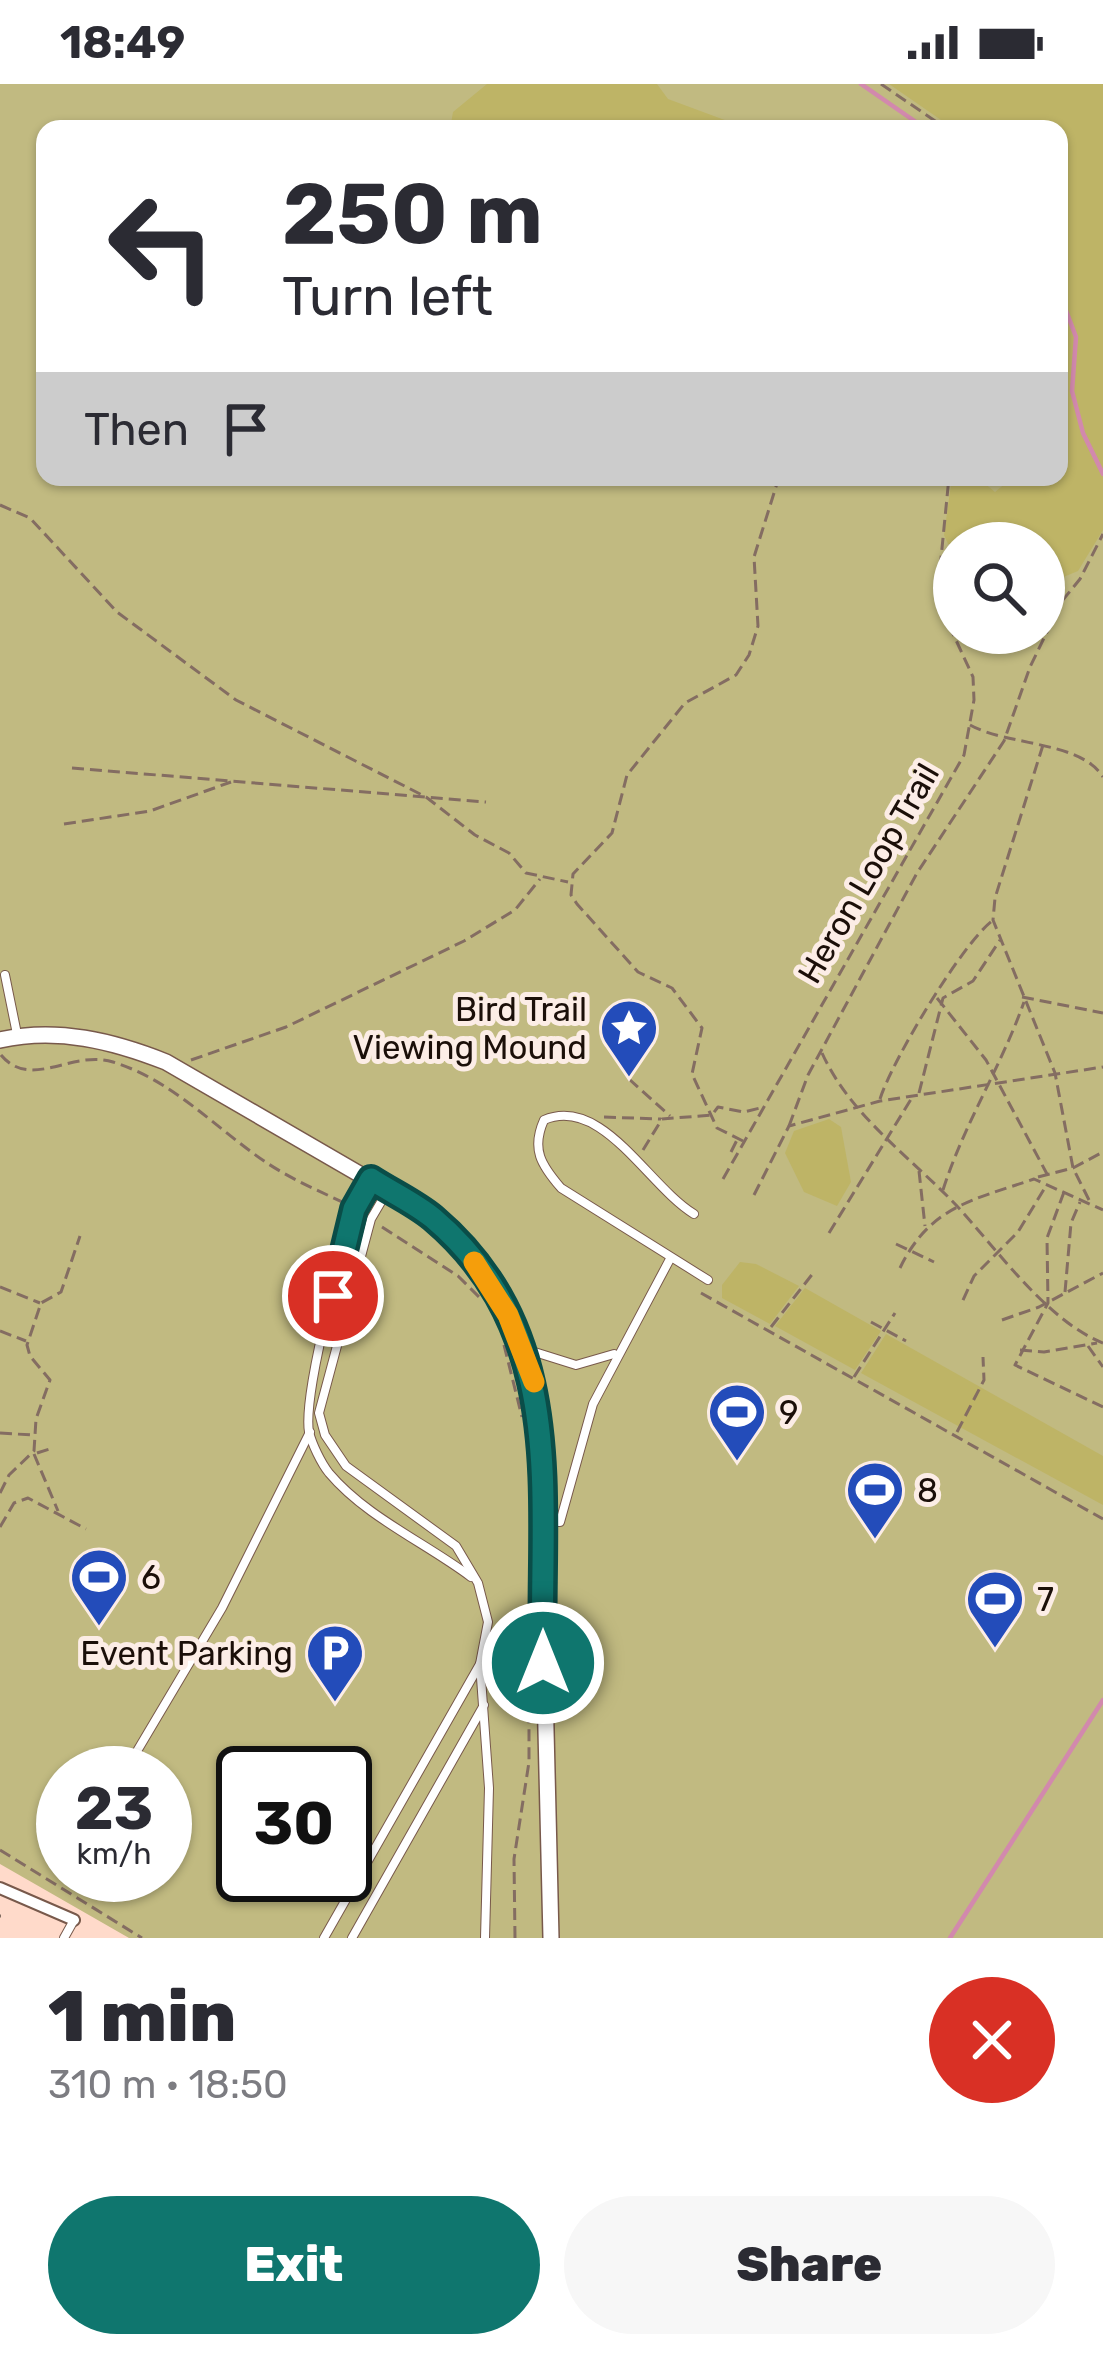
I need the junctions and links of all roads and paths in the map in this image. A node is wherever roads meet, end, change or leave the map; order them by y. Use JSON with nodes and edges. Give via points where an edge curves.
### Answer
{"nodes":[{"id":1,"x":880,"y":84,"type":"edge"},
{"id":2,"x":934,"y":120,"type":"edge"},
{"id":3,"x":776,"y":486,"type":"edge"},
{"id":4,"x":948,"y":486,"type":"edge"},
{"id":5,"x":0,"y":506,"type":"edge"},
{"id":6,"x":1103,"y":534,"type":"edge"},
{"id":7,"x":970,"y":725,"type":"junction"},
{"id":8,"x":1004,"y":741,"type":"junction"},
{"id":9,"x":1043,"y":745,"type":"junction"},
{"id":10,"x":72,"y":768,"type":"dead end"},
{"id":11,"x":1103,"y":777,"type":"edge"},
{"id":12,"x":232,"y":781,"type":"junction"},
{"id":13,"x":426,"y":797,"type":"junction"},
{"id":14,"x":486,"y":802,"type":"dead end"},
{"id":15,"x":64,"y":824,"type":"dead end"},
{"id":16,"x":541,"y":877,"type":"junction"},
{"id":17,"x":571,"y":882,"type":"junction"},
{"id":18,"x":993,"y":920,"type":"junction"},
{"id":19,"x":1000,"y":939,"type":"junction"},
{"id":20,"x":5,"y":975,"type":"dead end"},
{"id":21,"x":1023,"y":999,"type":"junction"},
{"id":22,"x":939,"y":1001,"type":"junction"},
{"id":23,"x":1103,"y":1013,"type":"edge"},
{"id":24,"x":9,"y":1038,"type":"edge"},
{"id":25,"x":821,"y":1052,"type":"junction"},
{"id":26,"x":0,"y":1054,"type":"edge"},
{"id":27,"x":1103,"y":1067,"type":"edge"},
{"id":28,"x":178,"y":1069,"type":"junction"},
{"id":29,"x":991,"y":1072,"type":"junction"},
{"id":30,"x":1054,"y":1072,"type":"junction"},
{"id":31,"x":628,"y":1079,"type":"dead end"},
{"id":32,"x":995,"y":1083,"type":"junction"},
{"id":33,"x":983,"y":1085,"type":"junction"},
{"id":34,"x":915,"y":1095,"type":"junction"},
{"id":35,"x":880,"y":1101,"type":"junction"},
{"id":36,"x":856,"y":1106,"type":"junction"},
{"id":37,"x":761,"y":1108,"type":"junction"},
{"id":38,"x":578,"y":1115,"type":"junction"},
{"id":39,"x":712,"y":1115,"type":"junction"},
{"id":40,"x":671,"y":1118,"type":"junction"},
{"id":41,"x":662,"y":1119,"type":"junction"},
{"id":42,"x":789,"y":1126,"type":"junction"},
{"id":43,"x":741,"y":1139,"type":"junction"},
{"id":44,"x":888,"y":1139,"type":"junction"},
{"id":45,"x":730,"y":1152,"type":"dead end"},
{"id":46,"x":1103,"y":1152,"type":"edge"},
{"id":47,"x":632,"y":1158,"type":"junction"},
{"id":48,"x":1073,"y":1168,"type":"junction"},
{"id":49,"x":919,"y":1169,"type":"junction"},
{"id":50,"x":1047,"y":1174,"type":"junction"},
{"id":51,"x":723,"y":1178,"type":"dead end"},
{"id":52,"x":371,"y":1179,"type":"junction"},
{"id":53,"x":1034,"y":1179,"type":"junction"},
{"id":54,"x":1048,"y":1185,"type":"junction"},
{"id":55,"x":388,"y":1190,"type":"junction"},
{"id":56,"x":942,"y":1192,"type":"junction"},
{"id":57,"x":1064,"y":1192,"type":"junction"},
{"id":58,"x":754,"y":1195,"type":"dead end"},
{"id":59,"x":1081,"y":1200,"type":"junction"},
{"id":60,"x":1090,"y":1204,"type":"junction"},
{"id":61,"x":350,"y":1206,"type":"dead end"},
{"id":62,"x":957,"y":1206,"type":"junction"},
{"id":63,"x":1103,"y":1210,"type":"edge"},
{"id":64,"x":694,"y":1214,"type":"dead end"},
{"id":65,"x":374,"y":1221,"type":"dead end"},
{"id":66,"x":925,"y":1226,"type":"junction"},
{"id":67,"x":829,"y":1233,"type":"dead end"},
{"id":68,"x":80,"y":1236,"type":"dead end"},
{"id":69,"x":896,"y":1244,"type":"dead end"},
{"id":70,"x":906,"y":1249,"type":"junction"},
{"id":71,"x":996,"y":1253,"type":"junction"},
{"id":72,"x":670,"y":1258,"type":"junction"},
{"id":73,"x":898,"y":1258,"type":"dead end"},
{"id":74,"x":900,"y":1268,"type":"dead end"},
{"id":75,"x":923,"y":1269,"type":"dead end"},
{"id":76,"x":814,"y":1272,"type":"dead end"},
{"id":77,"x":1103,"y":1273,"type":"edge"},
{"id":78,"x":708,"y":1280,"type":"dead end"},
{"id":79,"x":0,"y":1287,"type":"edge"},
{"id":80,"x":701,"y":1293,"type":"dead end"},
{"id":81,"x":1065,"y":1294,"type":"junction"},
{"id":82,"x":963,"y":1300,"type":"dead end"},
{"id":83,"x":1048,"y":1303,"type":"junction"},
{"id":84,"x":41,"y":1304,"type":"junction"},
{"id":85,"x":488,"y":1310,"type":"dead end"},
{"id":86,"x":884,"y":1313,"type":"dead end"},
{"id":87,"x":895,"y":1313,"type":"dead end"},
{"id":88,"x":1002,"y":1319,"type":"dead end"},
{"id":89,"x":906,"y":1326,"type":"dead end"},
{"id":90,"x":769,"y":1330,"type":"junction"},
{"id":91,"x":885,"y":1330,"type":"junction"},
{"id":92,"x":0,"y":1331,"type":"edge"},
{"id":93,"x":500,"y":1335,"type":"dead end"},
{"id":94,"x":28,"y":1342,"type":"junction"},
{"id":95,"x":1101,"y":1342,"type":"edge"},
{"id":96,"x":1087,"y":1345,"type":"junction"},
{"id":97,"x":525,"y":1349,"type":"junction"},
{"id":98,"x":1022,"y":1350,"type":"junction"},
{"id":99,"x":615,"y":1354,"type":"junction"},
{"id":100,"x":983,"y":1357,"type":"dead end"},
{"id":101,"x":1103,"y":1366,"type":"edge"},
{"id":102,"x":854,"y":1378,"type":"junction"},
{"id":103,"x":1103,"y":1408,"type":"edge"},
{"id":104,"x":320,"y":1413,"type":"junction"},
{"id":105,"x":0,"y":1433,"type":"edge"},
{"id":106,"x":310,"y":1433,"type":"junction"},
{"id":107,"x":525,"y":1433,"type":"dead end"},
{"id":108,"x":34,"y":1434,"type":"junction"},
{"id":109,"x":956,"y":1434,"type":"junction"},
{"id":110,"x":52,"y":1448,"type":"dead end"},
{"id":111,"x":34,"y":1452,"type":"junction"},
{"id":112,"x":62,"y":1485,"type":"dead end"},
{"id":113,"x":50,"y":1489,"type":"junction"},
{"id":114,"x":0,"y":1493,"type":"edge"},
{"id":115,"x":59,"y":1513,"type":"junction"},
{"id":116,"x":1103,"y":1519,"type":"edge"},
{"id":117,"x":544,"y":1522,"type":"junction"},
{"id":118,"x":0,"y":1527,"type":"edge"},
{"id":119,"x":86,"y":1528,"type":"dead end"},
{"id":120,"x":478,"y":1583,"type":"junction"},
{"id":121,"x":542,"y":1631,"type":"junction"},
{"id":122,"x":480,"y":1664,"type":"junction"},
{"id":123,"x":529,"y":1681,"type":"dead end"},
{"id":124,"x":484,"y":1705,"type":"junction"},
{"id":125,"x":140,"y":1746,"type":"edge"},
{"id":126,"x":0,"y":1850,"type":"edge"},
{"id":127,"x":36,"y":1870,"type":"edge"},
{"id":128,"x":0,"y":1888,"type":"edge"},
{"id":129,"x":87,"y":1902,"type":"edge"},
{"id":130,"x":74,"y":1920,"type":"joint"},
{"id":131,"x":64,"y":1938,"type":"edge"},
{"id":132,"x":142,"y":1938,"type":"edge"},
{"id":133,"x":325,"y":1938,"type":"edge"},
{"id":134,"x":352,"y":1938,"type":"edge"},
{"id":135,"x":485,"y":1938,"type":"edge"},
{"id":136,"x":515,"y":1938,"type":"edge"},
{"id":137,"x":551,"y":1938,"type":"edge"}],
"edges":[{"from":1,"to":2,"type":"path"},
{"from":3,"to":17,"type":"path","via":[[754,557],[758,626],[749,655],[736,675],[685,703],[627,775],[612,833]]},
{"from":4,"to":7,"type":"path","name":"Heron Loop Trail","via":[[937,599],[973,677]]},
{"from":5,"to":13,"type":"path","via":[[30,518],[117,612],[236,700]]},
{"from":6,"to":8,"type":"path","via":[[1054,618]]},
{"from":7,"to":8,"type":"path"},
{"from":7,"to":37,"type":"path","name":"Heron Loop Trail","via":[[955,776]]},
{"from":8,"to":9,"type":"path"},
{"from":8,"to":25,"type":"path","via":[[916,873]]},
{"from":9,"to":11,"type":"path","via":[[1085,760]]},
{"from":9,"to":18,"type":"path"},
{"from":10,"to":12,"type":"path"},
{"from":12,"to":13,"type":"path"},
{"from":12,"to":15,"type":"path","via":[[150,811]]},
{"from":13,"to":14,"type":"path"},
{"from":13,"to":16,"type":"path","via":[[509,853],[526,874]]},
{"from":16,"to":17,"type":"path"},
{"from":16,"to":28,"type":"path","via":[[514,910],[464,941],[303,1020],[201,1053]]},
{"from":17,"to":39,"type":"path","via":[[577,904],[638,972],[690,1007],[702,1028],[692,1074]]},
{"from":18,"to":19,"type":"path"},
{"from":18,"to":22,"type":"path"},
{"from":19,"to":21,"type":"path"},
{"from":19,"to":22,"type":"path","via":[[973,981]]},
{"from":20,"to":24,"type":"lane"},
{"from":21,"to":23,"type":"path"},
{"from":21,"to":29,"type":"path"},
{"from":21,"to":30,"type":"path"},
{"from":22,"to":29,"type":"path"},
{"from":22,"to":34,"type":"path"},
{"from":22,"to":35,"type":"path","via":[[917,1018]]},
{"from":24,"to":28,"type":"street","via":[[120,1044]]},
{"from":25,"to":36,"type":"path"},
{"from":25,"to":42,"type":"path"},
{"from":26,"to":61,"type":"path","via":[[27,1070],[76,1058],[115,1062],[180,1096],[264,1161]]},
{"from":27,"to":30,"type":"path"},
{"from":28,"to":52,"type":"street"},
{"from":29,"to":32,"type":"path"},
{"from":29,"to":33,"type":"path"},
{"from":30,"to":32,"type":"path"},
{"from":30,"to":48,"type":"path"},
{"from":31,"to":40,"type":"path"},
{"from":32,"to":33,"type":"path"},
{"from":32,"to":50,"type":"path"},
{"from":33,"to":34,"type":"path"},
{"from":33,"to":56,"type":"path"},
{"from":34,"to":35,"type":"path"},
{"from":34,"to":44,"type":"path"},
{"from":35,"to":36,"type":"path"},
{"from":36,"to":42,"type":"path"},
{"from":36,"to":44,"type":"path"},
{"from":37,"to":39,"type":"path","via":[[718,1108]]},
{"from":37,"to":43,"type":"path","name":"Heron Loop Trail"},
{"from":38,"to":41,"type":"path"},
{"from":38,"to":47,"type":"lane"},
{"from":38,"to":72,"type":"lane","via":[[544,1120],[535,1139],[542,1166]]},
{"from":39,"to":40,"type":"path"},
{"from":39,"to":43,"type":"path","via":[[717,1127]]},
{"from":40,"to":41,"type":"path"},
{"from":41,"to":47,"type":"path"},
{"from":42,"to":58,"type":"path"},
{"from":43,"to":45,"type":"path"},
{"from":43,"to":51,"type":"path"},
{"from":44,"to":49,"type":"path"},
{"from":44,"to":67,"type":"path"},
{"from":46,"to":48,"type":"path"},
{"from":47,"to":64,"type":"lane"},
{"from":48,"to":50,"type":"path"},
{"from":48,"to":60,"type":"path"},
{"from":49,"to":56,"type":"path"},
{"from":49,"to":66,"type":"path"},
{"from":50,"to":53,"type":"path"},
{"from":52,"to":55,"type":"street"},
{"from":52,"to":106,"type":"lane","via":[[341,1260]]},
{"from":53,"to":54,"type":"path"},
{"from":53,"to":62,"type":"path"},
{"from":54,"to":57,"type":"path"},
{"from":54,"to":71,"type":"path"},
{"from":55,"to":97,"type":"street","via":[[459,1243]]},
{"from":55,"to":104,"type":"lane","via":[[371,1219]]},
{"from":56,"to":62,"type":"path"},
{"from":57,"to":59,"type":"path"},
{"from":57,"to":83,"type":"path","via":[[1047,1238]]},
{"from":59,"to":60,"type":"path"},
{"from":59,"to":81,"type":"path"},
{"from":60,"to":63,"type":"path"},
{"from":62,"to":66,"type":"path"},
{"from":62,"to":71,"type":"path"},
{"from":65,"to":85,"type":"path","via":[[458,1276]]},
{"from":66,"to":70,"type":"path"},
{"from":68,"to":84,"type":"path","via":[[61,1292]]},
{"from":69,"to":70,"type":"path"},
{"from":70,"to":73,"type":"path"},
{"from":70,"to":74,"type":"path"},
{"from":70,"to":75,"type":"path","via":[[931,1260]]},
{"from":71,"to":82,"type":"path"},
{"from":71,"to":83,"type":"path"},
{"from":72,"to":78,"type":"lane"},
{"from":72,"to":99,"type":"lane"},
{"from":76,"to":90,"type":"path"},
{"from":77,"to":81,"type":"path"},
{"from":79,"to":84,"type":"path"},
{"from":80,"to":90,"type":"path"},
{"from":81,"to":83,"type":"path"},
{"from":83,"to":88,"type":"path"},
{"from":83,"to":95,"type":"path"},
{"from":83,"to":98,"type":"path"},
{"from":84,"to":94,"type":"path"},
{"from":86,"to":91,"type":"path","via":[[874,1323]]},
{"from":87,"to":91,"type":"path"},
{"from":89,"to":91,"type":"path","via":[[903,1339]]},
{"from":90,"to":102,"type":"path"},
{"from":91,"to":102,"type":"path"},
{"from":92,"to":94,"type":"path"},
{"from":93,"to":107,"type":"path"},
{"from":94,"to":108,"type":"path","via":[[29,1356],[50,1380]]},
{"from":95,"to":96,"type":"path"},
{"from":96,"to":98,"type":"path"},
{"from":96,"to":101,"type":"path"},
{"from":97,"to":99,"type":"lane","via":[[576,1365]]},
{"from":97,"to":117,"type":"street","via":[[538,1397]]},
{"from":98,"to":103,"type":"path","via":[[1015,1365]]},
{"from":99,"to":117,"type":"lane","via":[[560,1522]]},
{"from":100,"to":109,"type":"path","via":[[984,1380]]},
{"from":102,"to":109,"type":"path"},
{"from":104,"to":106,"type":"lane"},
{"from":104,"to":120,"type":"lane","via":[[346,1466],[456,1546]]},
{"from":105,"to":108,"type":"path"},
{"from":106,"to":120,"type":"lane","via":[[325,1468],[348,1492]]},
{"from":106,"to":125,"type":"lane","via":[[223,1608]]},
{"from":108,"to":111,"type":"path"},
{"from":109,"to":116,"type":"path"},
{"from":110,"to":111,"type":"path"},
{"from":111,"to":113,"type":"path"},
{"from":111,"to":114,"type":"path"},
{"from":112,"to":113,"type":"path"},
{"from":113,"to":115,"type":"path"},
{"from":115,"to":118,"type":"path","via":[[34,1498],[21,1500]]},
{"from":115,"to":119,"type":"path"},
{"from":117,"to":121,"type":"street"},
{"from":120,"to":122,"type":"lane","via":[[488,1622]]},
{"from":121,"to":122,"type":"lane","via":[[513,1634]]},
{"from":121,"to":137,"type":"street"},
{"from":122,"to":124,"type":"lane"},
{"from":122,"to":133,"type":"lane"},
{"from":123,"to":136,"type":"path"},
{"from":124,"to":134,"type":"lane"},
{"from":124,"to":135,"type":"lane"},
{"from":126,"to":127,"type":"path"},
{"from":128,"to":130,"type":"street"},
{"from":129,"to":132,"type":"path"},
{"from":130,"to":131,"type":"lane"}]}
